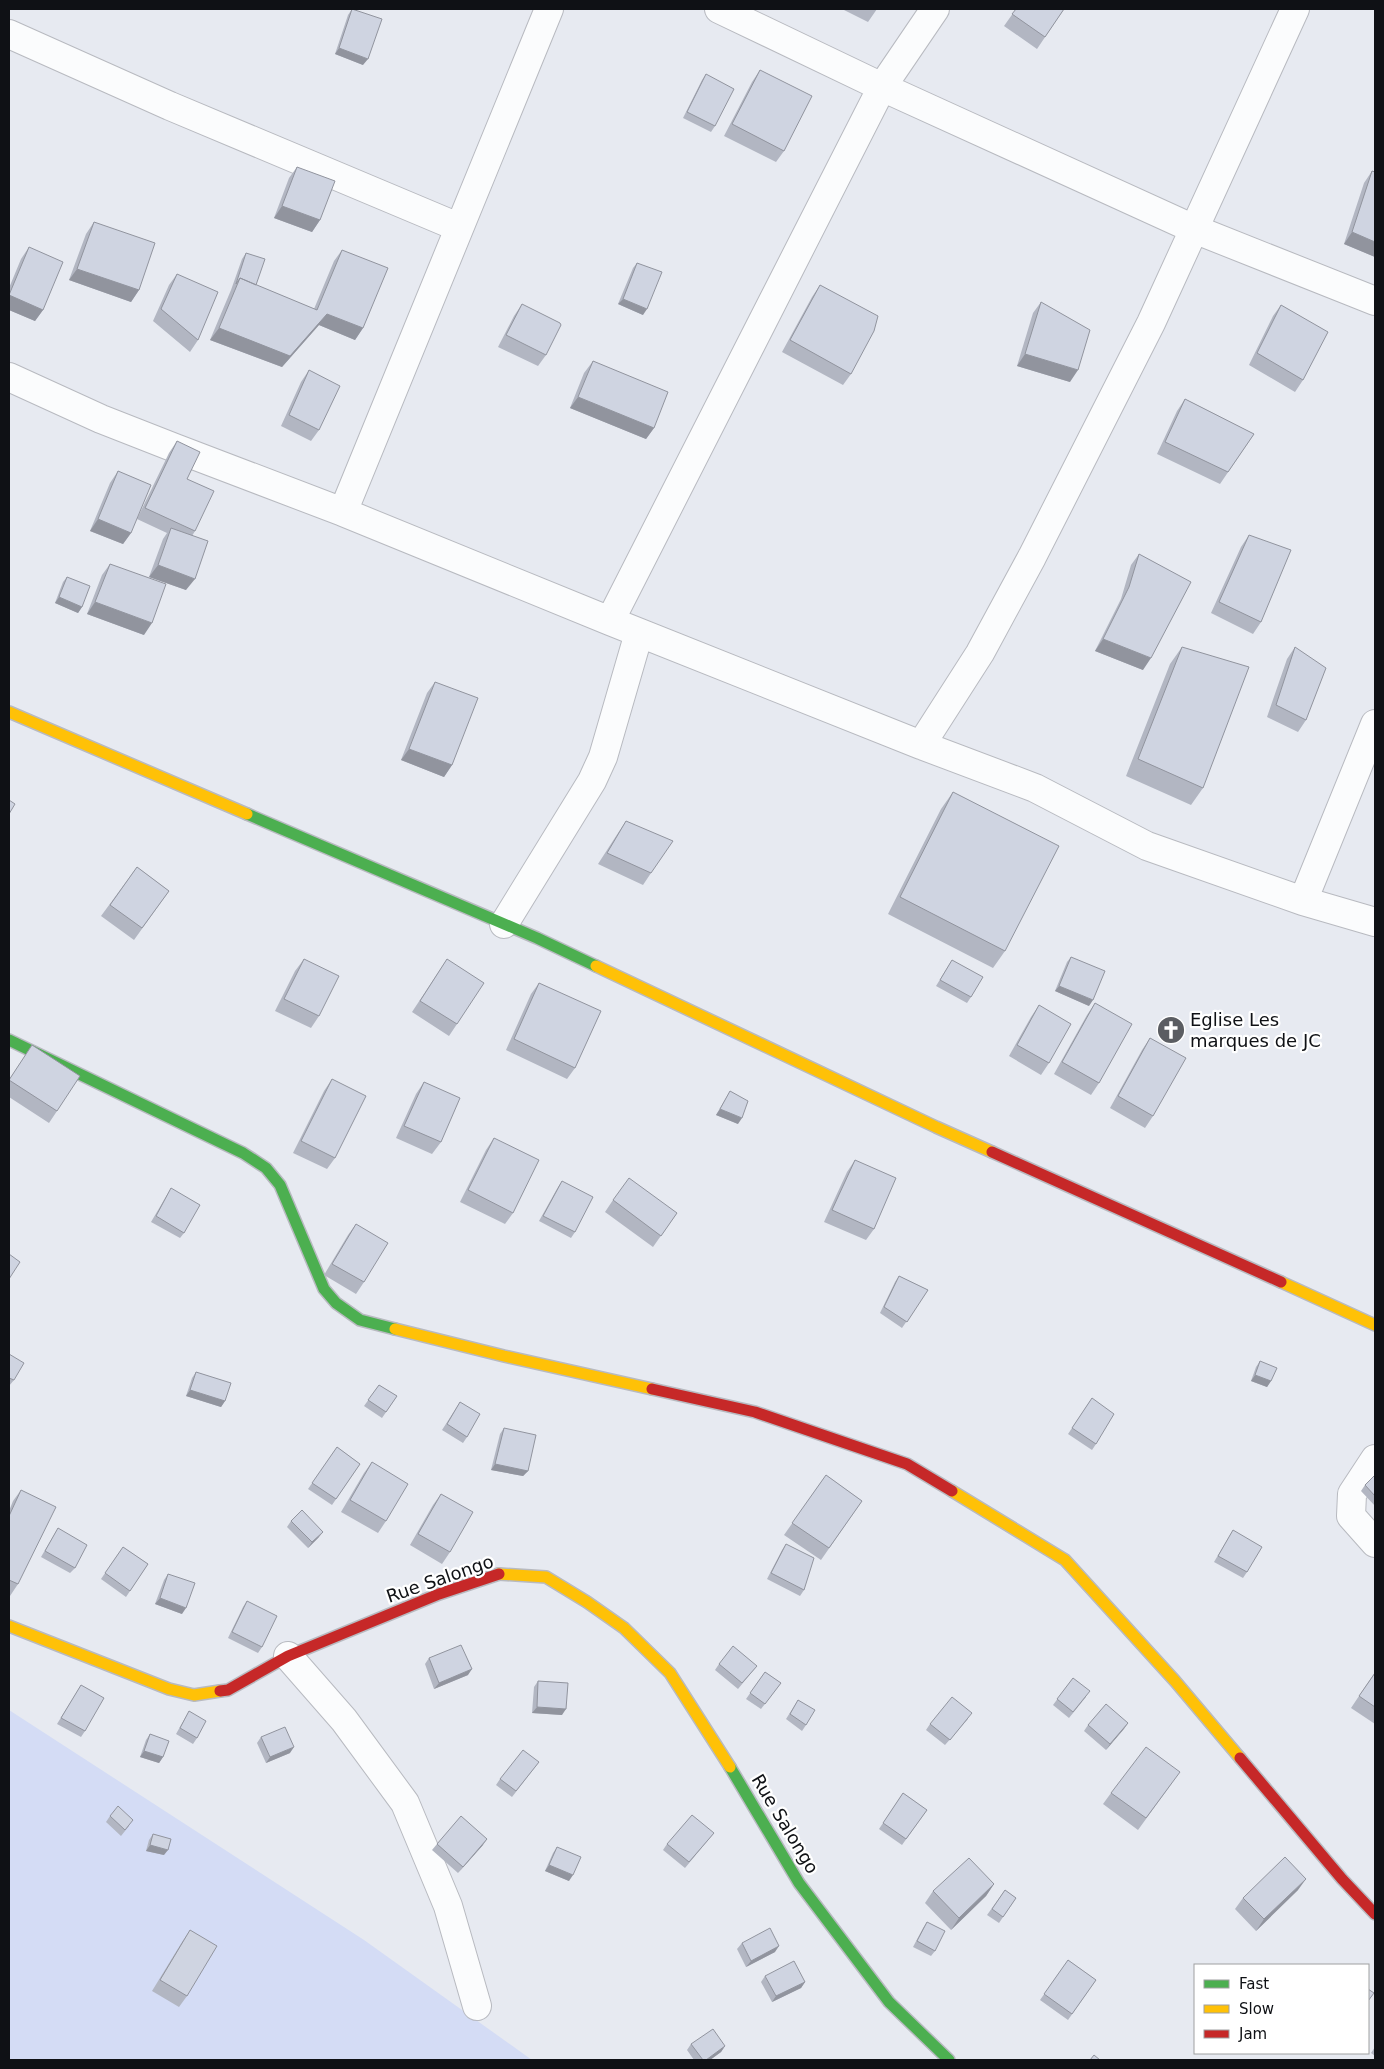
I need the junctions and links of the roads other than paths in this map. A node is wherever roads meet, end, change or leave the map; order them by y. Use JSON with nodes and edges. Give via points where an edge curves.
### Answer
{"nodes":[{"id":1,"x":549,"y":9,"type":"edge"},
{"id":2,"x":719,"y":9,"type":"edge"},
{"id":3,"x":935,"y":9,"type":"edge"},
{"id":4,"x":1295,"y":9,"type":"edge"},
{"id":5,"x":9,"y":34,"type":"edge"},
{"id":6,"x":882,"y":87,"type":"junction"},
{"id":7,"x":458,"y":227,"type":"junction"},
{"id":8,"x":1194,"y":229,"type":"junction"},
{"id":9,"x":1375,"y":301,"type":"edge"},
{"id":10,"x":9,"y":377,"type":"edge"},
{"id":11,"x":343,"y":512,"type":"junction"},
{"id":12,"x":610,"y":621,"type":"junction"},
{"id":13,"x":639,"y":633,"type":"junction"},
{"id":14,"x":9,"y":712,"type":"edge"},
{"id":15,"x":1375,"y":724,"type":"edge"},
{"id":16,"x":920,"y":745,"type":"junction"},
{"id":17,"x":1303,"y":901,"type":"junction"},
{"id":18,"x":1375,"y":922,"type":"edge"},
{"id":19,"x":504,"y":924,"type":"junction"},
{"id":20,"x":9,"y":1040,"type":"edge"},
{"id":21,"x":1375,"y":1324,"type":"edge"},
{"id":22,"x":1375,"y":1459,"type":"edge"},
{"id":23,"x":1375,"y":1543,"type":"edge"},
{"id":24,"x":9,"y":1626,"type":"edge"},
{"id":25,"x":288,"y":1656,"type":"junction"},
{"id":26,"x":1375,"y":1914,"type":"edge"},
{"id":27,"x":477,"y":2006,"type":"dead end"},
{"id":28,"x":949,"y":2060,"type":"edge"}],
"edges":[{"from":1,"to":7,"type":"street"},
{"from":2,"to":6,"type":"street"},
{"from":3,"to":6,"type":"street"},
{"from":4,"to":8,"type":"street"},
{"from":5,"to":7,"type":"street"},
{"from":6,"to":8,"type":"street"},
{"from":6,"to":12,"type":"street"},
{"from":7,"to":11,"type":"street"},
{"from":8,"to":9,"type":"street"},
{"from":8,"to":16,"type":"street","via":[[1151,323],[1027,566],[980,653]]},
{"from":10,"to":11,"type":"street","via":[[120,426]]},
{"from":11,"to":12,"type":"street"},
{"from":12,"to":13,"type":"street"},
{"from":13,"to":16,"type":"street"},
{"from":13,"to":19,"type":"street","via":[[603,757],[592,781]]},
{"from":14,"to":19,"type":"street"},
{"from":15,"to":17,"type":"street"},
{"from":16,"to":17,"type":"street","via":[[1035,788],[1147,846]]},
{"from":17,"to":18,"type":"street"},
{"from":19,"to":21,"type":"street","via":[[936,1126]]},
{"from":20,"to":26,"type":"street","via":[[243,1153],[266,1168],[280,1185],[324,1289],[336,1303],[360,1320],[755,1412],[907,1464],[1065,1560],[1175,1681]]},
{"from":22,"to":23,"type":"street","via":[[1352,1494],[1350,1516]]},
{"from":24,"to":25,"type":"street","name":"Rue Salongo","via":[[169,1689],[194,1695],[228,1690]]},
{"from":25,"to":27,"type":"street","via":[[344,1720],[405,1803],[448,1906]]},
{"from":25,"to":28,"type":"street","name":"Rue Salongo","via":[[497,1574],[546,1576],[624,1628],[670,1673],[799,1883],[889,2002]]}]}
